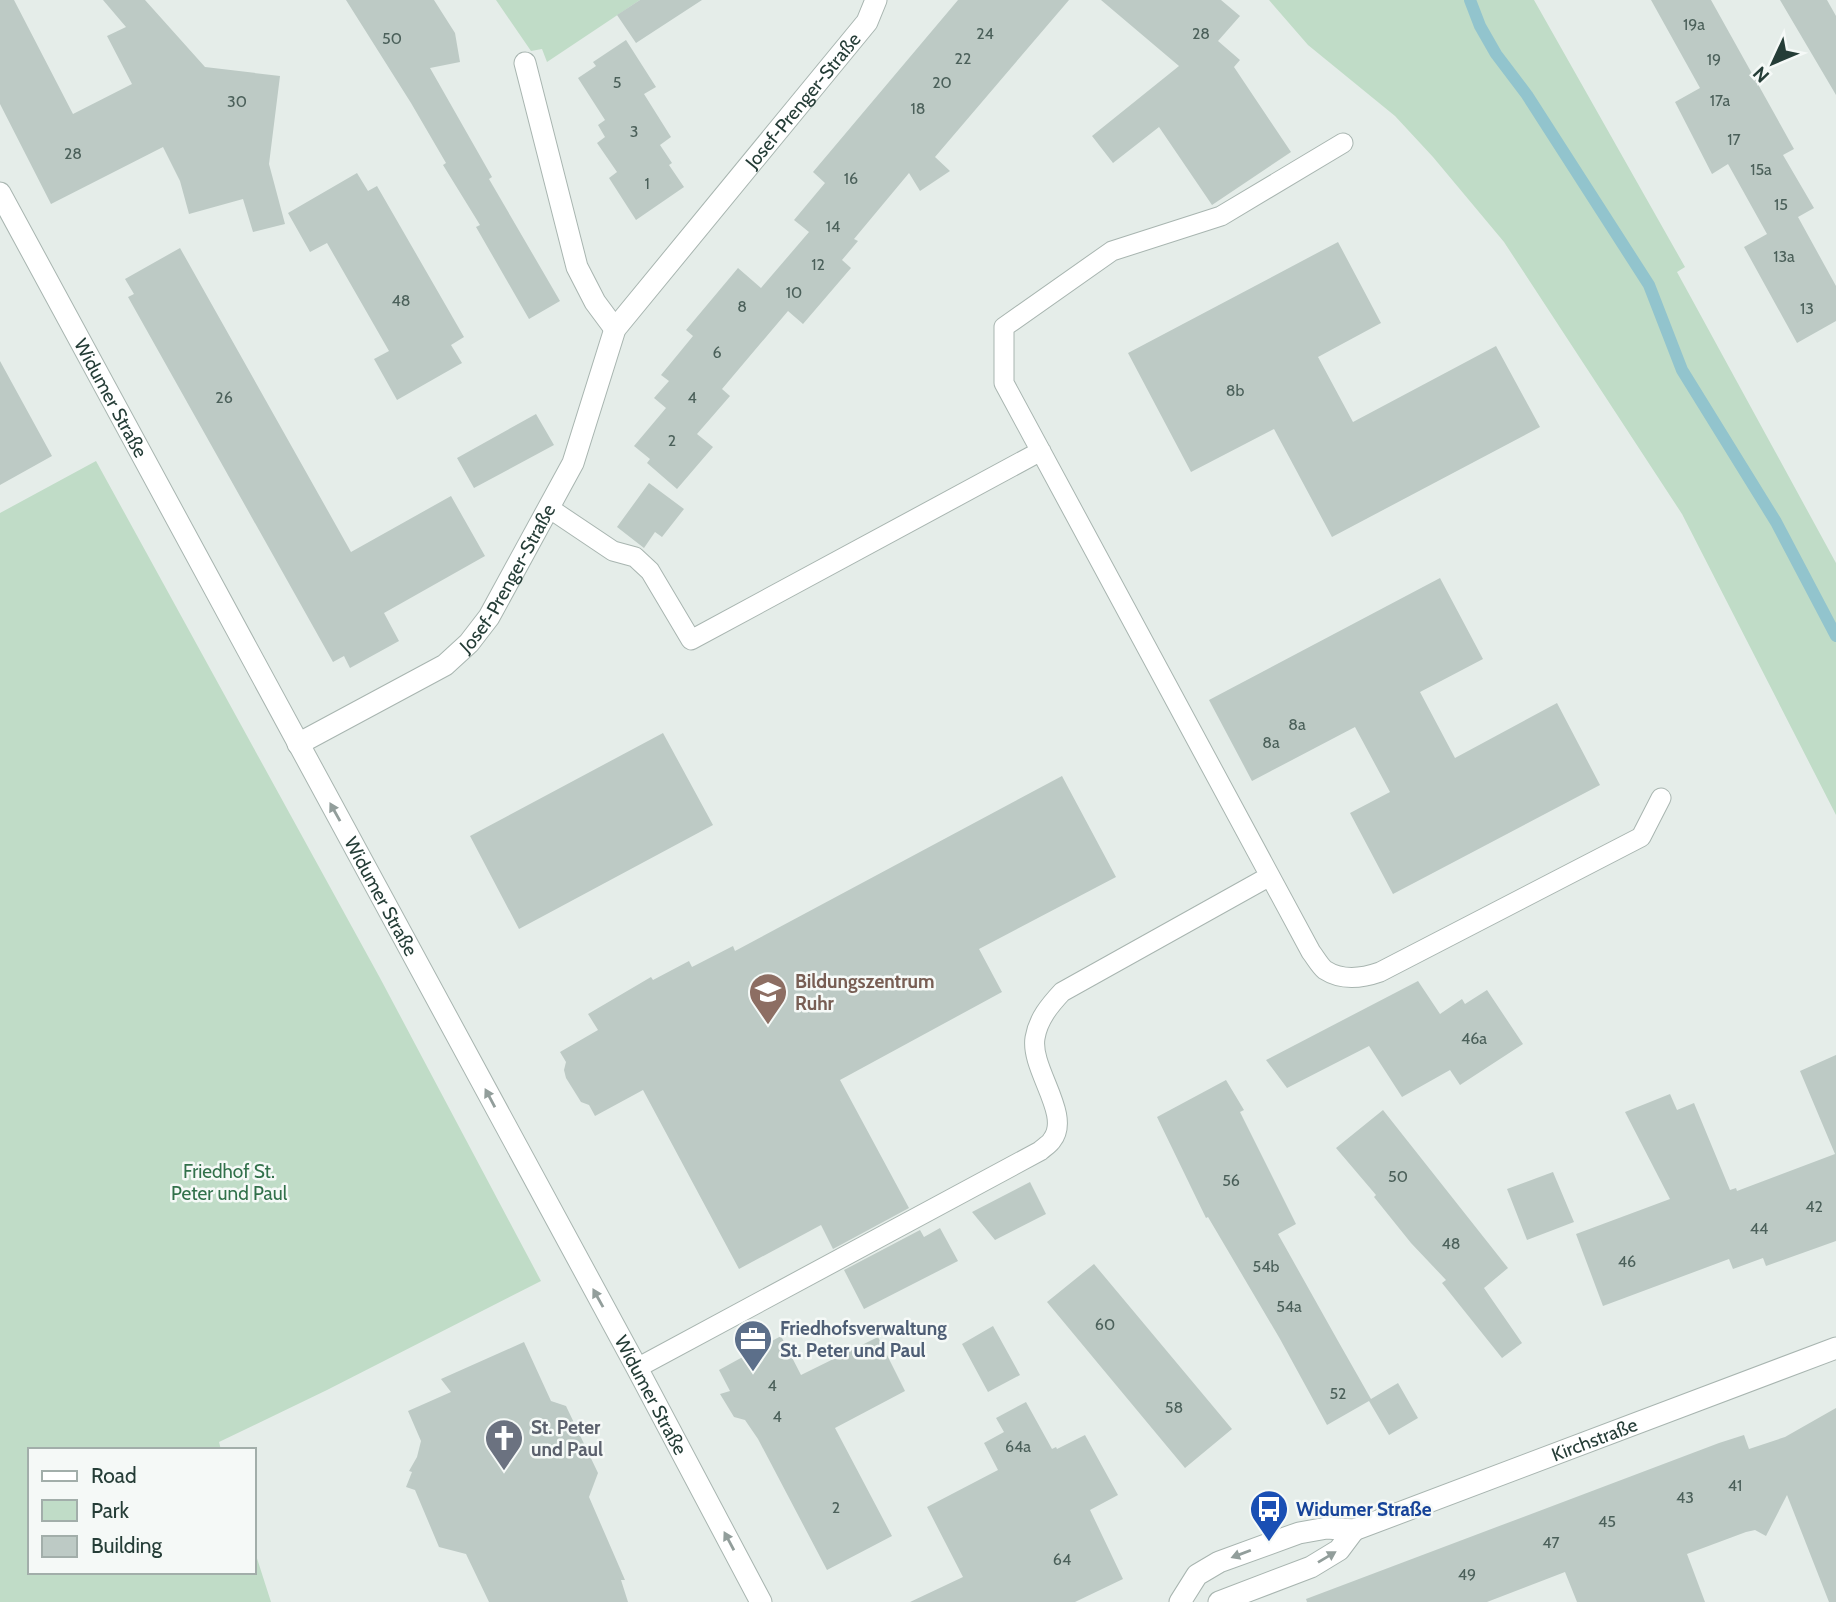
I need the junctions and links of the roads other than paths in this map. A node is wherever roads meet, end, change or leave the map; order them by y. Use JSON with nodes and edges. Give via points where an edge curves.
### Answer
{"nodes":[{"id":1,"x":876,"y":0,"type":"edge"},
{"id":2,"x":525,"y":63,"type":"dead end"},
{"id":3,"x":1342,"y":143,"type":"dead end"},
{"id":4,"x":0,"y":192,"type":"edge"},
{"id":5,"x":615,"y":329,"type":"junction"},
{"id":6,"x":1041,"y":451,"type":"junction"},
{"id":7,"x":549,"y":508,"type":"junction"},
{"id":8,"x":298,"y":744,"type":"junction"},
{"id":9,"x":1661,"y":798,"type":"dead end"},
{"id":10,"x":1270,"y":876,"type":"junction"},
{"id":11,"x":1836,"y":1348,"type":"edge"},
{"id":12,"x":637,"y":1367,"type":"junction"},
{"id":13,"x":1354,"y":1530,"type":"junction"},
{"id":14,"x":761,"y":1602,"type":"edge"},
{"id":15,"x":1180,"y":1602,"type":"edge"},
{"id":16,"x":1219,"y":1602,"type":"edge"}],
"edges":[{"from":1,"to":5,"type":"street","name":"Josef-Prenger-Straße","via":[[867,22]]},
{"from":2,"to":5,"type":"street","via":[[577,267]]},
{"from":3,"to":6,"type":"lane","via":[[1221,216],[1112,251],[1004,327],[1004,383]]},
{"from":4,"to":8,"type":"street","name":"Widumer Straße"},
{"from":5,"to":7,"type":"street","name":"Josef-Prenger-Straße","via":[[573,463]]},
{"from":6,"to":7,"type":"lane","via":[[691,640],[650,571],[635,557],[613,551]]},
{"from":6,"to":10,"type":"lane"},
{"from":7,"to":8,"type":"street","name":"Josef-Prenger-Straße","via":[[489,617],[469,643],[445,665]]},
{"from":12,"to":8,"type":"street","name":"Widumer Straße","one_way":true},
{"from":9,"to":10,"type":"lane","via":[[1641,837],[1362,978],[1325,970]]},
{"from":10,"to":12,"type":"lane","via":[[1062,992],[1046,1009],[1035,1037],[1035,1058],[1059,1119],[1054,1140]]},
{"from":11,"to":13,"type":"street","name":"Kirchstraße"},
{"from":14,"to":12,"type":"street","name":"Widumer Straße","one_way":true},
{"from":13,"to":15,"type":"street","name":"Kirchstraße","one_way":true,"via":[[1299,1533],[1219,1562],[1197,1575]]},
{"from":16,"to":13,"type":"street","name":"Kirchstraße","one_way":true,"via":[[1311,1567],[1339,1550]]}]}
